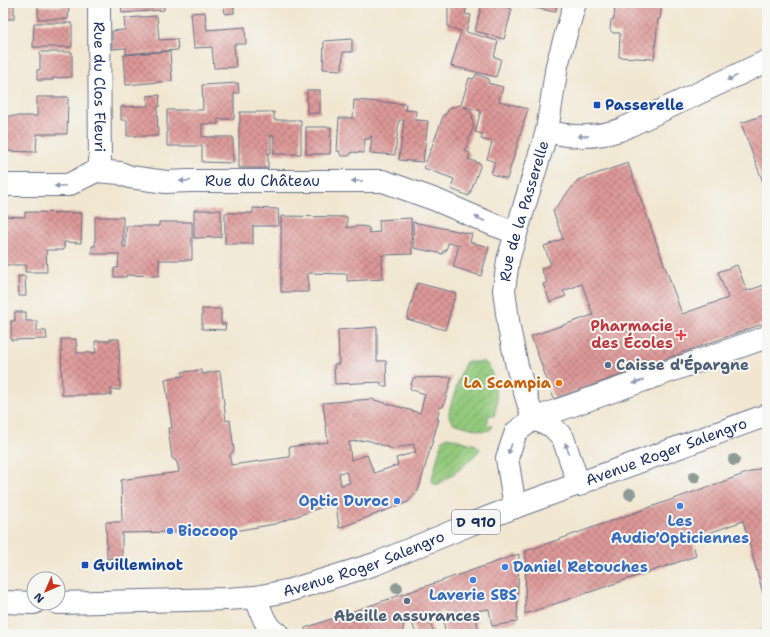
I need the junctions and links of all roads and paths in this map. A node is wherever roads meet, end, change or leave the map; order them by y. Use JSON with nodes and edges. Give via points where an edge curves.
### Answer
{"nodes":[{"id":1,"x":99,"y":3,"type":"edge"},
{"id":2,"x":575,"y":3,"type":"edge"},
{"id":3,"x":767,"y":61,"type":"edge"},
{"id":4,"x":546,"y":131,"type":"junction"},
{"id":5,"x":100,"y":171,"type":"junction"},
{"id":6,"x":3,"y":185,"type":"edge"},
{"id":7,"x":516,"y":233,"type":"junction"},
{"id":8,"x":767,"y":337,"type":"edge"},
{"id":9,"x":767,"y":415,"type":"edge"},
{"id":10,"x":533,"y":419,"type":"junction"},
{"id":11,"x":580,"y":484,"type":"junction"},
{"id":12,"x":516,"y":507,"type":"junction"},
{"id":13,"x":256,"y":597,"type":"junction"},
{"id":14,"x":3,"y":602,"type":"edge"},
{"id":15,"x":26,"y":603,"type":"edge"},
{"id":16,"x":66,"y":603,"type":"edge"},
{"id":17,"x":278,"y":634,"type":"edge"}],
"edges":[{"from":1,"to":5,"type":"street","name":"Rue du Clos Fleuri"},
{"from":2,"to":4,"type":"street","name":"Rue de la Passerelle","via":[[557,65]]},
{"from":3,"to":4,"type":"street","one_way":true,"via":[[620,130],[604,135],[572,137]]},
{"from":4,"to":7,"type":"street","name":"Rue de la Passerelle"},
{"from":5,"to":6,"type":"street","name":"Rue du Château","one_way":true,"via":[[68,185]]},
{"from":7,"to":5,"type":"street","name":"Rue du Château","one_way":true,"via":[[383,181],[166,182]]},
{"from":7,"to":10,"type":"street","name":"Rue de la Passerelle","via":[[508,260],[504,290],[517,366]]},
{"from":8,"to":10,"type":"street","one_way":true},
{"from":9,"to":11,"type":"street","name":"Avenue Roger Salengro","number":"D 910"},
{"from":11,"to":10,"type":"street","one_way":true,"via":[[563,438],[552,426]]},
{"from":10,"to":12,"type":"street","one_way":true,"via":[[516,432],[507,458]]},
{"from":11,"to":12,"type":"street","name":"Avenue Roger Salengro","number":"D 910"},
{"from":12,"to":13,"type":"street","name":"Avenue Roger Salengro","number":"D 910","via":[[375,564],[291,590]]},
{"from":13,"to":16,"type":"street","name":"Avenue Roger Salengro","number":"D 910"},
{"from":13,"to":17,"type":"street","via":[[263,617]]},
{"from":14,"to":15,"type":"street"}]}
